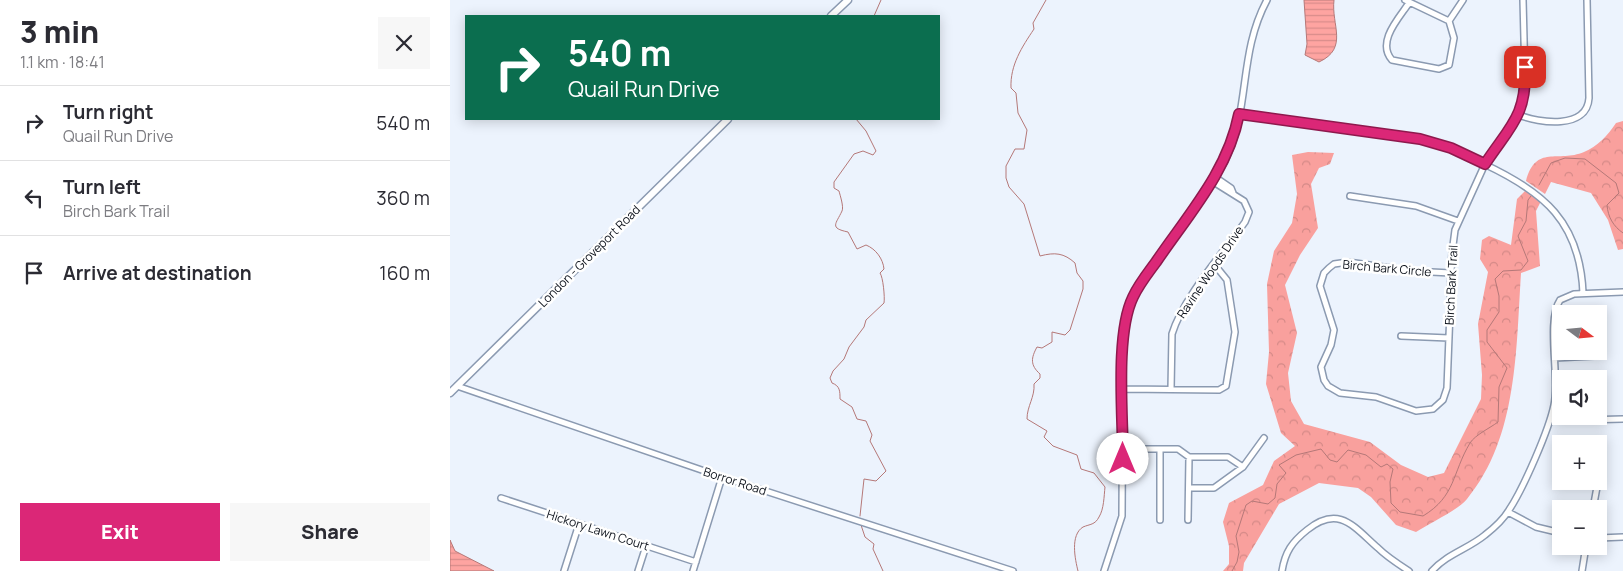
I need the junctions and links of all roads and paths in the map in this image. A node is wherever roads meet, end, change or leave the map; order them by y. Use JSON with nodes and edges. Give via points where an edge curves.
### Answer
{"nodes":[{"id":1,"x":848,"y":0,"type":"edge"},
{"id":2,"x":1267,"y":0,"type":"edge"},
{"id":3,"x":1463,"y":0,"type":"edge"},
{"id":4,"x":1523,"y":0,"type":"edge"},
{"id":5,"x":1586,"y":0,"type":"edge"},
{"id":6,"x":1407,"y":1,"type":"edge"},
{"id":7,"x":832,"y":15,"type":"edge"},
{"id":8,"x":1449,"y":21,"type":"junction"},
{"id":9,"x":1239,"y":114,"type":"junction"},
{"id":10,"x":1519,"y":115,"type":"junction"},
{"id":11,"x":727,"y":120,"type":"edge"},
{"id":12,"x":1485,"y":164,"type":"junction"},
{"id":13,"x":1214,"y":179,"type":"junction"},
{"id":14,"x":1350,"y":196,"type":"dead end"},
{"id":15,"x":1458,"y":220,"type":"junction"},
{"id":16,"x":1214,"y":264,"type":"junction"},
{"id":17,"x":1451,"y":273,"type":"junction"},
{"id":18,"x":1623,"y":292,"type":"edge"},
{"id":19,"x":1583,"y":293,"type":"junction"},
{"id":20,"x":1556,"y":305,"type":"edge"},
{"id":21,"x":1401,"y":336,"type":"dead end"},
{"id":22,"x":1449,"y":338,"type":"junction"},
{"id":23,"x":453,"y":389,"type":"edge"},
{"id":24,"x":1123,"y":389,"type":"junction"},
{"id":25,"x":1171,"y":389,"type":"junction"},
{"id":26,"x":1410,"y":409,"type":"joint"},
{"id":27,"x":1552,"y":414,"type":"edge"},
{"id":28,"x":1607,"y":419,"type":"edge"},
{"id":29,"x":1623,"y":419,"type":"edge"},
{"id":30,"x":1264,"y":438,"type":"dead end"},
{"id":31,"x":1123,"y":449,"type":"junction"},
{"id":32,"x":1160,"y":449,"type":"junction"},
{"id":33,"x":1189,"y":457,"type":"junction"},
{"id":34,"x":1243,"y":467,"type":"junction"},
{"id":35,"x":722,"y":477,"type":"junction"},
{"id":36,"x":1189,"y":488,"type":"junction"},
{"id":37,"x":501,"y":498,"type":"dead end"},
{"id":38,"x":1508,"y":512,"type":"junction"},
{"id":39,"x":1160,"y":520,"type":"dead end"},
{"id":40,"x":1188,"y":520,"type":"dead end"},
{"id":41,"x":579,"y":524,"type":"junction"},
{"id":42,"x":1552,"y":530,"type":"edge"},
{"id":43,"x":1607,"y":538,"type":"edge"},
{"id":44,"x":1623,"y":538,"type":"edge"},
{"id":45,"x":646,"y":546,"type":"junction"},
{"id":46,"x":1585,"y":555,"type":"edge"},
{"id":47,"x":696,"y":562,"type":"junction"},
{"id":48,"x":564,"y":571,"type":"edge"},
{"id":49,"x":638,"y":571,"type":"edge"},
{"id":50,"x":693,"y":571,"type":"edge"},
{"id":51,"x":1014,"y":571,"type":"edge"},
{"id":52,"x":1104,"y":571,"type":"edge"},
{"id":53,"x":1282,"y":571,"type":"edge"},
{"id":54,"x":1409,"y":571,"type":"edge"},
{"id":55,"x":1432,"y":571,"type":"edge"},
{"id":56,"x":1582,"y":571,"type":"edge"}],
"edges":[{"from":1,"to":7,"type":"main road"},
{"from":2,"to":9,"type":"street","via":[[1250,40]]},
{"from":3,"to":8,"type":"street"},
{"from":4,"to":10,"type":"street","name":"Birch Bark Trail","via":[[1525,78]]},
{"from":5,"to":10,"type":"street","via":[[1590,98],[1587,109],[1580,117],[1569,120],[1547,121]]},
{"from":6,"to":8,"type":"street"},
{"from":6,"to":8,"type":"street","via":[[1386,44],[1389,57],[1396,62],[1438,69],[1449,65],[1454,35]]},
{"from":9,"to":12,"type":"street","via":[[1420,139],[1451,148]]},
{"from":9,"to":13,"type":"street","via":[[1232,145]]},
{"from":10,"to":12,"type":"street","name":"Birch Bark Trail"},
{"from":11,"to":23,"type":"main road","name":"London - Groveport Road"},
{"from":12,"to":15,"type":"street","name":"Birch Bark Trail"},
{"from":12,"to":19,"type":"street","via":[[1522,183],[1558,215],[1578,254]]},
{"from":13,"to":16,"type":"street","name":"Ravine Woods Drive","via":[[1247,204],[1248,216]]},
{"from":13,"to":24,"type":"street","via":[[1133,298],[1124,327]]},
{"from":14,"to":15,"type":"street","via":[[1416,206]]},
{"from":15,"to":17,"type":"street","name":"Birch Bark Trail"},
{"from":16,"to":25,"type":"street","name":"Ravine Woods Drive","via":[[1174,328]]},
{"from":16,"to":25,"type":"street","via":[[1227,280],[1235,332],[1226,386],[1219,390]]},
{"from":17,"to":22,"type":"street","name":"Birch Bark Trail"},
{"from":17,"to":26,"type":"street","name":"Birch Bark Circle","via":[[1342,262],[1329,268],[1322,279],[1320,292],[1334,322],[1331,345],[1323,360],[1324,380],[1340,393],[1376,397]]},
{"from":18,"to":19,"type":"street"},
{"from":19,"to":20,"type":"street","via":[[1564,297]]},
{"from":21,"to":22,"type":"street"},
{"from":22,"to":26,"type":"street","name":"Birch Bark Trail","via":[[1447,388],[1443,400],[1427,411]]},
{"from":23,"to":35,"type":"street","name":"Borror Road"},
{"from":24,"to":25,"type":"street"},
{"from":24,"to":31,"type":"street"},
{"from":27,"to":38,"type":"street"},
{"from":28,"to":29,"type":"street"},
{"from":30,"to":34,"type":"street"},
{"from":31,"to":32,"type":"street"},
{"from":31,"to":52,"type":"street","via":[[1122,516]]},
{"from":32,"to":33,"type":"street","via":[[1178,449]]},
{"from":32,"to":39,"type":"street"},
{"from":33,"to":34,"type":"street","via":[[1228,457]]},
{"from":33,"to":36,"type":"street"},
{"from":34,"to":36,"type":"street","via":[[1214,488]]},
{"from":35,"to":47,"type":"street"},
{"from":35,"to":51,"type":"street","name":"Borror Road"},
{"from":36,"to":40,"type":"street"},
{"from":37,"to":41,"type":"street","name":"Hickory Lawn Court"},
{"from":38,"to":42,"type":"street","via":[[1536,527]]},
{"from":38,"to":55,"type":"street","via":[[1484,536],[1448,556]]},
{"from":41,"to":45,"type":"street","name":"Hickory Lawn Court"},
{"from":41,"to":48,"type":"street"},
{"from":43,"to":44,"type":"street"},
{"from":45,"to":47,"type":"street","name":"Hickory Lawn Court"},
{"from":45,"to":49,"type":"street"},
{"from":46,"to":56,"type":"street"},
{"from":47,"to":50,"type":"street"},
{"from":53,"to":54,"type":"street","via":[[1287,551],[1294,540],[1313,525],[1333,518],[1349,522],[1388,558]]}]}
